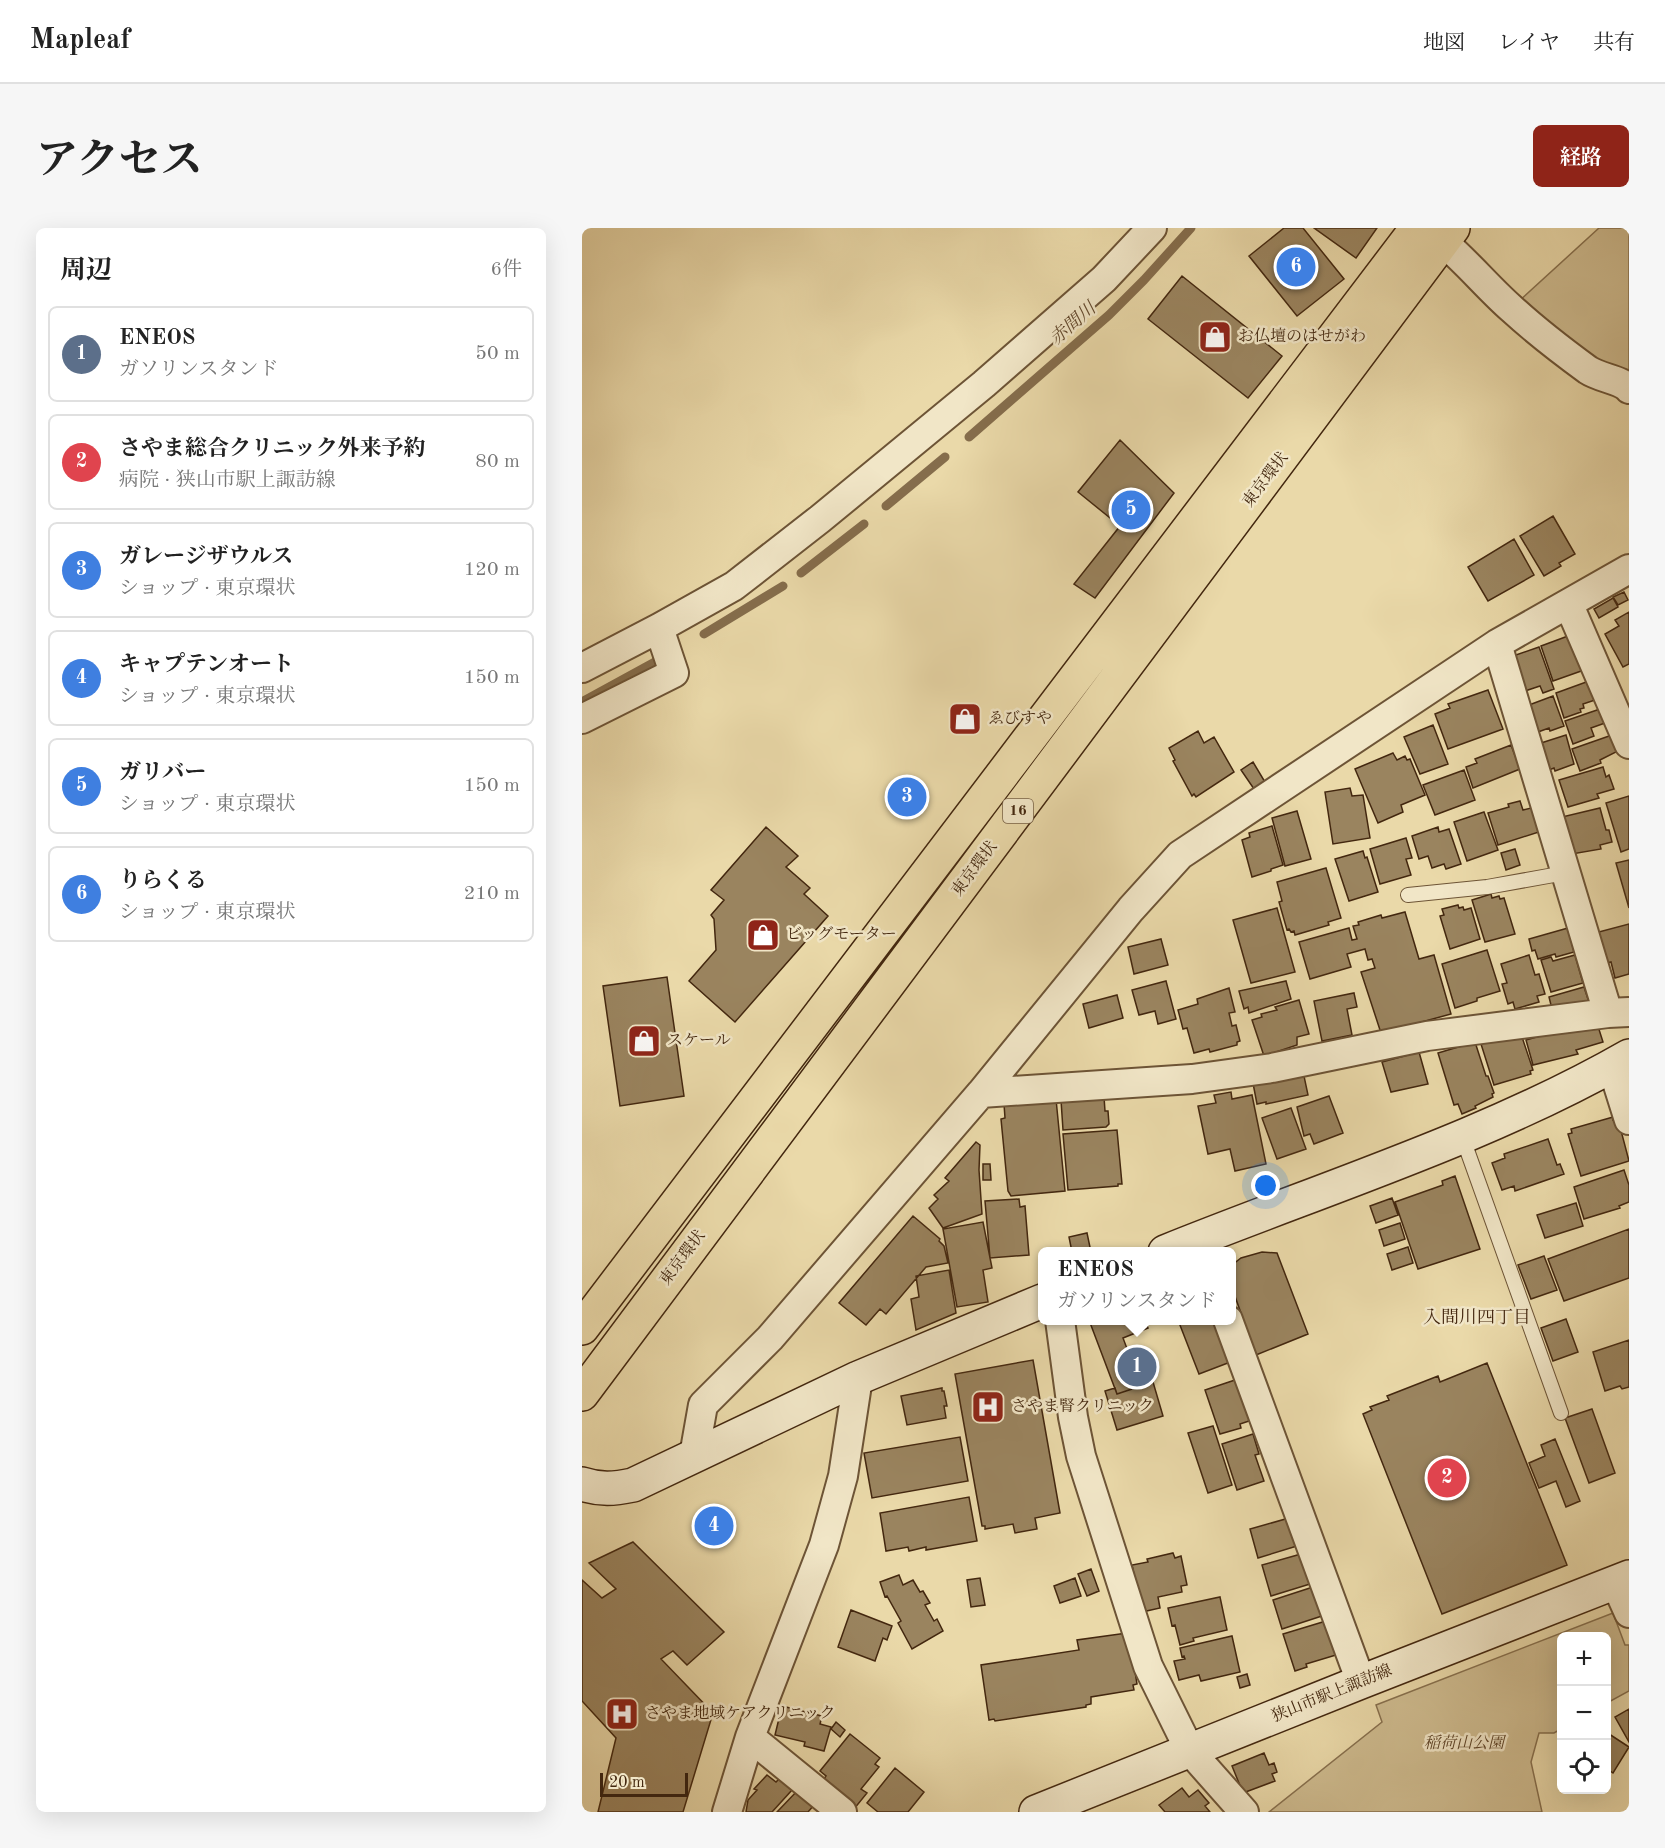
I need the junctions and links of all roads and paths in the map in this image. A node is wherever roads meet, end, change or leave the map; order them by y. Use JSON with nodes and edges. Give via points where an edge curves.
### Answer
{"nodes":[{"id":1,"x":1152,"y":228,"type":"edge"},
{"id":2,"x":1438,"y":233,"type":"edge"},
{"id":3,"x":1629,"y":389,"type":"edge"},
{"id":4,"x":1629,"y":569,"type":"edge"},
{"id":5,"x":1569,"y":605,"type":"junction"},
{"id":6,"x":659,"y":628,"type":"junction"},
{"id":7,"x":1497,"y":644,"type":"junction"},
{"id":8,"x":582,"y":668,"type":"edge"},
{"id":9,"x":582,"y":719,"type":"edge"},
{"id":10,"x":1629,"y":744,"type":"edge"},
{"id":11,"x":1565,"y":873,"type":"junction"},
{"id":12,"x":1408,"y":895,"type":"dead end"},
{"id":13,"x":1619,"y":1013,"type":"edge"},
{"id":14,"x":1620,"y":1061,"type":"edge"},
{"id":15,"x":981,"y":1093,"type":"junction"},
{"id":16,"x":1629,"y":1120,"type":"edge"},
{"id":17,"x":1462,"y":1136,"type":"junction"},
{"id":18,"x":1201,"y":1245,"type":"edge"},
{"id":19,"x":1038,"y":1303,"type":"edge"},
{"id":20,"x":1061,"y":1325,"type":"edge"},
{"id":21,"x":1230,"y":1325,"type":"edge"},
{"id":22,"x":582,"y":1328,"type":"edge"},
{"id":23,"x":858,"y":1378,"type":"junction"},
{"id":24,"x":582,"y":1395,"type":"edge"},
{"id":25,"x":1561,"y":1413,"type":"dead end"},
{"id":26,"x":694,"y":1456,"type":"junction"},
{"id":27,"x":582,"y":1484,"type":"edge"},
{"id":28,"x":1622,"y":1580,"type":"edge"},
{"id":29,"x":1629,"y":1613,"type":"edge"},
{"id":30,"x":1361,"y":1682,"type":"junction"},
{"id":31,"x":750,"y":1737,"type":"junction"},
{"id":32,"x":1190,"y":1751,"type":"junction"},
{"id":33,"x":727,"y":1812,"type":"edge"},
{"id":34,"x":842,"y":1812,"type":"edge"},
{"id":35,"x":1036,"y":1812,"type":"edge"},
{"id":36,"x":1244,"y":1812,"type":"edge"}],
"edges":[{"from":1,"to":6,"type":"street","via":[[1078,302],[820,519],[734,586]]},
{"from":2,"to":3,"type":"street","via":[[1511,309],[1591,371],[1624,383]]},
{"from":2,"to":22,"type":"highway","name":"東京環状","number":"16"},
{"from":2,"to":24,"type":"highway","name":"東京環状","number":"16"},
{"from":4,"to":5,"type":"street"},
{"from":5,"to":7,"type":"street"},
{"from":5,"to":10,"type":"street"},
{"from":6,"to":8,"type":"street"},
{"from":6,"to":9,"type":"street","via":[[674,673]]},
{"from":7,"to":11,"type":"street"},
{"from":7,"to":15,"type":"street","via":[[1180,855]]},
{"from":11,"to":12,"type":"lane","via":[[1487,887]]},
{"from":11,"to":13,"type":"street"},
{"from":13,"to":15,"type":"street","via":[[1427,1036],[1272,1068],[1192,1079]]},
{"from":14,"to":16,"type":"street"},
{"from":14,"to":17,"type":"street"},
{"from":15,"to":26,"type":"street","via":[[770,1338],[703,1405]]},
{"from":17,"to":18,"type":"street"},
{"from":17,"to":25,"type":"lane"},
{"from":19,"to":23,"type":"street"},
{"from":20,"to":32,"type":"street","via":[[1081,1456],[1148,1666]]},
{"from":21,"to":30,"type":"street"},
{"from":23,"to":26,"type":"street"},
{"from":23,"to":31,"type":"street","via":[[843,1476],[824,1545]]},
{"from":26,"to":27,"type":"street","via":[[633,1485],[596,1489]]},
{"from":28,"to":29,"type":"street"},
{"from":28,"to":30,"type":"street","name":"狭山市駅上諏訪線"},
{"from":30,"to":32,"type":"street","name":"狭山市駅上諏訪線"},
{"from":31,"to":33,"type":"street"},
{"from":31,"to":34,"type":"street"},
{"from":32,"to":35,"type":"street","name":"狭山市駅上諏訪線"},
{"from":32,"to":36,"type":"street"}]}
